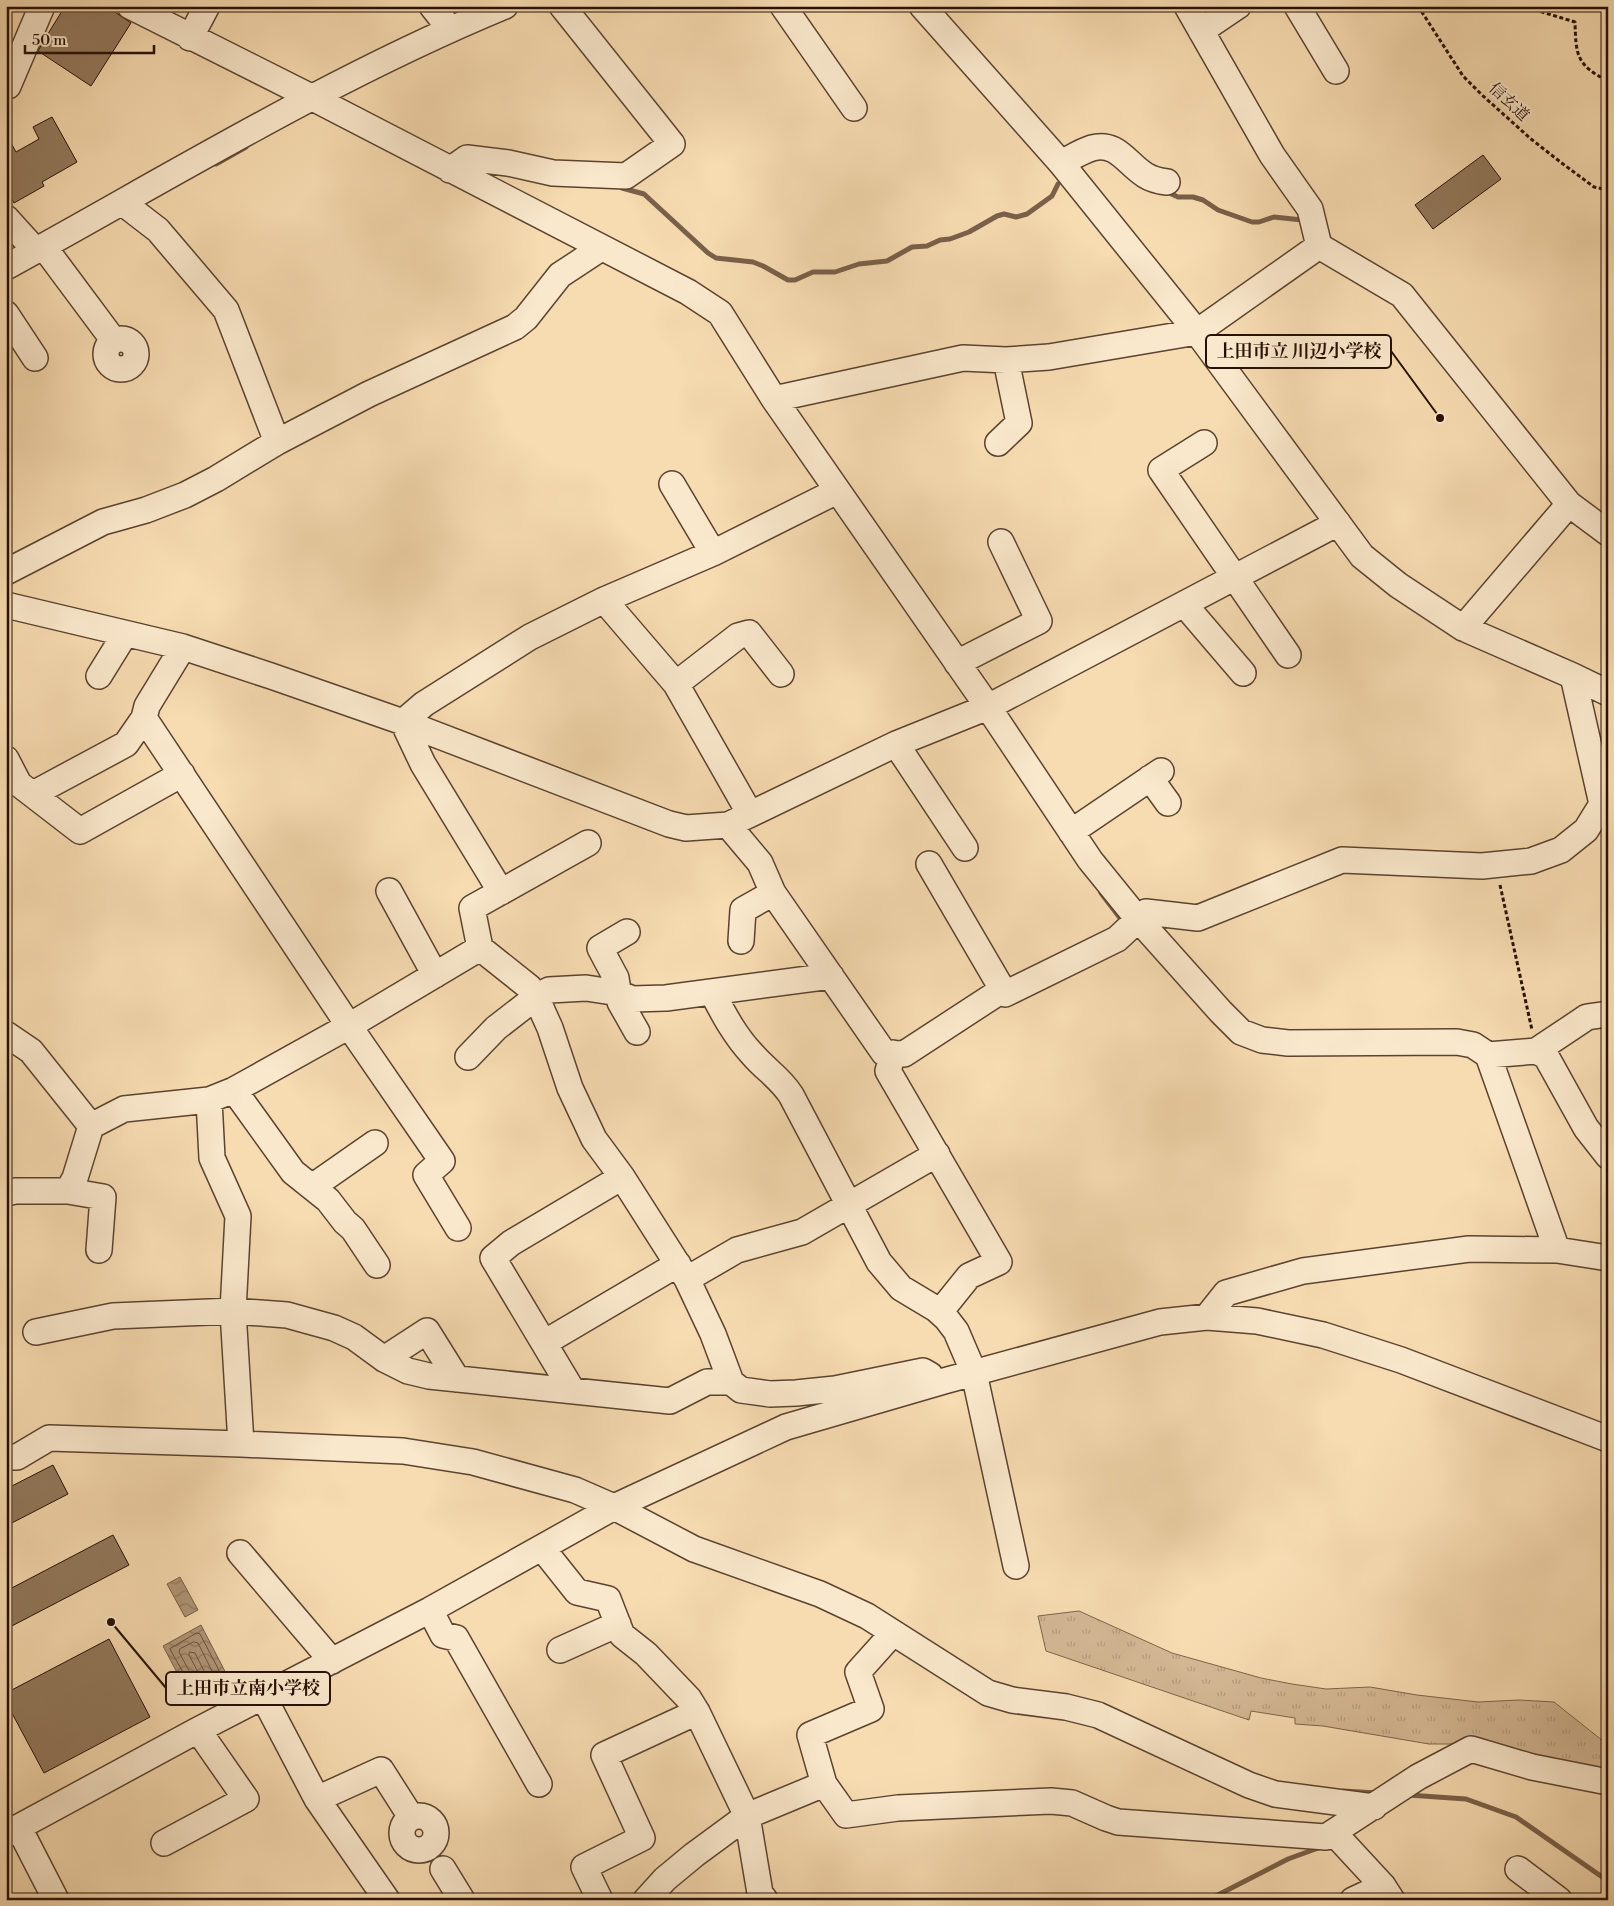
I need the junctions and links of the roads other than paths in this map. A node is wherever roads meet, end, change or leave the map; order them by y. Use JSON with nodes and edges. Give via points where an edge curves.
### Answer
{"nodes":[{"id":1,"x":42,"y":6,"type":"edge"},
{"id":2,"x":130,"y":6,"type":"edge"},
{"id":3,"x":207,"y":6,"type":"edge"},
{"id":4,"x":432,"y":6,"type":"edge"},
{"id":5,"x":505,"y":6,"type":"edge"},
{"id":6,"x":562,"y":6,"type":"edge"},
{"id":7,"x":783,"y":6,"type":"edge"},
{"id":8,"x":922,"y":6,"type":"edge"},
{"id":9,"x":1187,"y":6,"type":"edge"},
{"id":10,"x":1238,"y":6,"type":"edge"},
{"id":11,"x":1297,"y":6,"type":"edge"},
{"id":12,"x":450,"y":29,"type":"junction"},
{"id":13,"x":1201,"y":30,"type":"junction"},
{"id":14,"x":190,"y":38,"type":"junction"},
{"id":15,"x":1336,"y":71,"type":"dead end"},
{"id":16,"x":8,"y":86,"type":"dead end"},
{"id":17,"x":311,"y":97,"type":"junction"},
{"id":18,"x":854,"y":108,"type":"dead end"},
{"id":19,"x":1061,"y":163,"type":"junction"},
{"id":20,"x":450,"y":170,"type":"junction"},
{"id":21,"x":1167,"y":182,"type":"dead end"},
{"id":22,"x":128,"y":208,"type":"junction"},
{"id":23,"x":6,"y":218,"type":"edge"},
{"id":24,"x":1319,"y":246,"type":"junction"},
{"id":25,"x":601,"y":248,"type":"junction"},
{"id":26,"x":45,"y":251,"type":"junction"},
{"id":27,"x":6,"y":268,"type":"edge"},
{"id":28,"x":6,"y":314,"type":"edge"},
{"id":29,"x":1197,"y":332,"type":"junction"},
{"id":30,"x":114,"y":342,"type":"dead end"},
{"id":31,"x":35,"y":358,"type":"dead end"},
{"id":32,"x":1006,"y":360,"type":"junction"},
{"id":33,"x":774,"y":399,"type":"junction"},
{"id":34,"x":278,"y":442,"type":"junction"},
{"id":35,"x":998,"y":443,"type":"dead end"},
{"id":36,"x":1204,"y":443,"type":"dead end"},
{"id":37,"x":672,"y":484,"type":"dead end"},
{"id":38,"x":837,"y":491,"type":"junction"},
{"id":39,"x":1569,"y":504,"type":"junction"},
{"id":40,"x":1338,"y":523,"type":"junction"},
{"id":41,"x":1608,"y":533,"type":"edge"},
{"id":42,"x":1001,"y":542,"type":"dead end"},
{"id":43,"x":713,"y":553,"type":"junction"},
{"id":44,"x":6,"y":572,"type":"edge"},
{"id":45,"x":1233,"y":577,"type":"junction"},
{"id":46,"x":604,"y":600,"type":"junction"},
{"id":47,"x":1184,"y":604,"type":"junction"},
{"id":48,"x":6,"y":605,"type":"edge"},
{"id":49,"x":1463,"y":628,"type":"junction"},
{"id":50,"x":125,"y":634,"type":"junction"},
{"id":51,"x":183,"y":647,"type":"junction"},
{"id":52,"x":1288,"y":655,"type":"dead end"},
{"id":53,"x":957,"y":662,"type":"junction"},
{"id":54,"x":1243,"y":673,"type":"dead end"},
{"id":55,"x":781,"y":674,"type":"dead end"},
{"id":56,"x":99,"y":676,"type":"dead end"},
{"id":57,"x":1573,"y":676,"type":"junction"},
{"id":58,"x":676,"y":684,"type":"junction"},
{"id":59,"x":1608,"y":693,"type":"edge"},
{"id":60,"x":988,"y":707,"type":"junction"},
{"id":61,"x":144,"y":718,"type":"junction"},
{"id":62,"x":403,"y":722,"type":"junction"},
{"id":63,"x":10,"y":748,"type":"edge"},
{"id":64,"x":899,"y":750,"type":"junction"},
{"id":65,"x":182,"y":774,"type":"junction"},
{"id":66,"x":34,"y":794,"type":"junction"},
{"id":67,"x":1168,"y":803,"type":"dead end"},
{"id":68,"x":1605,"y":808,"type":"edge"},
{"id":69,"x":750,"y":814,"type":"junction"},
{"id":70,"x":728,"y":825,"type":"junction"},
{"id":71,"x":1071,"y":832,"type":"junction"},
{"id":72,"x":588,"y":843,"type":"dead end"},
{"id":73,"x":965,"y":848,"type":"dead end"},
{"id":74,"x":929,"y":864,"type":"dead end"},
{"id":75,"x":389,"y":891,"type":"dead end"},
{"id":76,"x":501,"y":892,"type":"junction"},
{"id":77,"x":773,"y":893,"type":"junction"},
{"id":78,"x":1137,"y":918,"type":"junction"},
{"id":79,"x":627,"y":932,"type":"dead end"},
{"id":80,"x":741,"y":941,"type":"dead end"},
{"id":81,"x":480,"y":948,"type":"junction"},
{"id":82,"x":435,"y":976,"type":"junction"},
{"id":83,"x":831,"y":976,"type":"junction"},
{"id":84,"x":712,"y":992,"type":"junction"},
{"id":85,"x":618,"y":993,"type":"junction"},
{"id":86,"x":1006,"y":994,"type":"junction"},
{"id":87,"x":536,"y":996,"type":"junction"},
{"id":88,"x":1608,"y":1014,"type":"edge"},
{"id":89,"x":349,"y":1026,"type":"junction"},
{"id":90,"x":637,"y":1032,"type":"dead end"},
{"id":91,"x":6,"y":1034,"type":"edge"},
{"id":92,"x":1536,"y":1051,"type":"junction"},
{"id":93,"x":893,"y":1053,"type":"junction"},
{"id":94,"x":1488,"y":1055,"type":"junction"},
{"id":95,"x":468,"y":1057,"type":"dead end"},
{"id":96,"x":234,"y":1090,"type":"junction"},
{"id":97,"x":209,"y":1100,"type":"junction"},
{"id":98,"x":92,"y":1126,"type":"junction"},
{"id":99,"x":375,"y":1143,"type":"dead end"},
{"id":100,"x":937,"y":1154,"type":"junction"},
{"id":101,"x":1608,"y":1156,"type":"edge"},
{"id":102,"x":622,"y":1176,"type":"junction"},
{"id":103,"x":312,"y":1187,"type":"junction"},
{"id":104,"x":9,"y":1188,"type":"edge"},
{"id":105,"x":68,"y":1191,"type":"junction"},
{"id":106,"x":849,"y":1203,"type":"junction"},
{"id":107,"x":458,"y":1228,"type":"dead end"},
{"id":108,"x":99,"y":1250,"type":"dead end"},
{"id":109,"x":1557,"y":1250,"type":"junction"},
{"id":110,"x":1608,"y":1258,"type":"edge"},
{"id":111,"x":377,"y":1265,"type":"dead end"},
{"id":112,"x":682,"y":1272,"type":"junction"},
{"id":113,"x":233,"y":1311,"type":"junction"},
{"id":114,"x":940,"y":1312,"type":"junction"},
{"id":115,"x":1207,"y":1317,"type":"junction"},
{"id":116,"x":36,"y":1332,"type":"dead end"},
{"id":117,"x":544,"y":1343,"type":"junction"},
{"id":118,"x":384,"y":1359,"type":"junction"},
{"id":119,"x":974,"y":1373,"type":"junction"},
{"id":120,"x":457,"y":1379,"type":"junction"},
{"id":121,"x":944,"y":1381,"type":"junction"},
{"id":122,"x":731,"y":1382,"type":"junction"},
{"id":123,"x":572,"y":1390,"type":"junction"},
{"id":124,"x":1608,"y":1439,"type":"edge"},
{"id":125,"x":241,"y":1444,"type":"junction"},
{"id":126,"x":6,"y":1457,"type":"edge"},
{"id":127,"x":614,"y":1507,"type":"junction"},
{"id":128,"x":542,"y":1548,"type":"junction"},
{"id":129,"x":240,"y":1553,"type":"dead end"},
{"id":130,"x":1016,"y":1566,"type":"dead end"},
{"id":131,"x":430,"y":1610,"type":"junction"},
{"id":132,"x":618,"y":1624,"type":"junction"},
{"id":133,"x":893,"y":1632,"type":"junction"},
{"id":134,"x":560,"y":1650,"type":"dead end"},
{"id":135,"x":332,"y":1661,"type":"junction"},
{"id":136,"x":263,"y":1696,"type":"junction"},
{"id":137,"x":697,"y":1712,"type":"junction"},
{"id":138,"x":198,"y":1730,"type":"junction"},
{"id":139,"x":1608,"y":1782,"type":"edge"},
{"id":140,"x":539,"y":1784,"type":"dead end"},
{"id":141,"x":824,"y":1784,"type":"junction"},
{"id":142,"x":317,"y":1799,"type":"junction"},
{"id":143,"x":1386,"y":1799,"type":"junction"},
{"id":144,"x":747,"y":1816,"type":"junction"},
{"id":145,"x":411,"y":1817,"type":"dead end"},
{"id":146,"x":12,"y":1831,"type":"edge"},
{"id":147,"x":1334,"y":1833,"type":"junction"},
{"id":148,"x":164,"y":1843,"type":"dead end"},
{"id":149,"x":443,"y":1869,"type":"dead end"},
{"id":150,"x":1518,"y":1869,"type":"dead end"},
{"id":151,"x":1388,"y":1893,"type":"edge"},
{"id":152,"x":653,"y":1897,"type":"edge"},
{"id":153,"x":383,"y":1898,"type":"edge"},
{"id":154,"x":56,"y":1900,"type":"edge"},
{"id":155,"x":462,"y":1900,"type":"edge"},
{"id":156,"x":600,"y":1900,"type":"edge"},
{"id":157,"x":766,"y":1900,"type":"edge"},
{"id":158,"x":1353,"y":1900,"type":"edge"},
{"id":159,"x":1559,"y":1900,"type":"edge"}],
"edges":[{"from":1,"to":16,"type":"street"},
{"from":2,"to":14,"type":"street"},
{"from":3,"to":14,"type":"street"},
{"from":4,"to":12,"type":"street"},
{"from":5,"to":12,"type":"street"},
{"from":6,"to":20,"type":"street","via":[[672,144],[626,176],[553,173],[467,158]]},
{"from":7,"to":18,"type":"street"},
{"from":8,"to":19,"type":"street"},
{"from":9,"to":13,"type":"street"},
{"from":10,"to":13,"type":"street"},
{"from":11,"to":15,"type":"street"},
{"from":12,"to":17,"type":"street"},
{"from":13,"to":24,"type":"street","via":[[1272,155],[1310,209]]},
{"from":14,"to":17,"type":"street"},
{"from":17,"to":20,"type":"street"},
{"from":17,"to":22,"type":"street"},
{"from":19,"to":21,"type":"street","via":[[1099,146],[1115,150],[1145,175]]},
{"from":19,"to":29,"type":"street"},
{"from":20,"to":25,"type":"street"},
{"from":22,"to":26,"type":"street"},
{"from":22,"to":34,"type":"street","via":[[158,230],[226,310]]},
{"from":23,"to":26,"type":"street"},
{"from":24,"to":29,"type":"street"},
{"from":24,"to":39,"type":"street","via":[[1402,295]]},
{"from":25,"to":33,"type":"street","via":[[688,292],[720,313]]},
{"from":25,"to":34,"type":"street","via":[[560,275],[515,327],[368,394]]},
{"from":26,"to":27,"type":"street"},
{"from":26,"to":30,"type":"street"},
{"from":28,"to":31,"type":"street"},
{"from":29,"to":32,"type":"street","via":[[1049,357]]},
{"from":29,"to":40,"type":"street"},
{"from":32,"to":33,"type":"street","via":[[963,358]]},
{"from":32,"to":35,"type":"street","via":[[1019,423]]},
{"from":33,"to":38,"type":"street"},
{"from":34,"to":44,"type":"street","via":[[184,495],[104,522]]},
{"from":36,"to":45,"type":"street","via":[[1162,470]]},
{"from":37,"to":43,"type":"street"},
{"from":38,"to":43,"type":"street"},
{"from":38,"to":53,"type":"street"},
{"from":39,"to":41,"type":"street"},
{"from":39,"to":49,"type":"street"},
{"from":40,"to":45,"type":"street"},
{"from":40,"to":49,"type":"street","via":[[1362,556],[1398,585]]},
{"from":42,"to":53,"type":"street","via":[[1039,621]]},
{"from":43,"to":46,"type":"street"},
{"from":45,"to":47,"type":"street"},
{"from":45,"to":52,"type":"street"},
{"from":46,"to":58,"type":"street"},
{"from":46,"to":62,"type":"street","via":[[530,637],[424,704]]},
{"from":47,"to":54,"type":"street"},
{"from":47,"to":60,"type":"street"},
{"from":48,"to":50,"type":"street"},
{"from":49,"to":57,"type":"street"},
{"from":50,"to":51,"type":"street"},
{"from":50,"to":56,"type":"street"},
{"from":51,"to":61,"type":"street","via":[[147,706]]},
{"from":51,"to":62,"type":"street"},
{"from":53,"to":60,"type":"street"},
{"from":55,"to":58,"type":"street","via":[[749,633],[738,636]]},
{"from":57,"to":59,"type":"street"},
{"from":57,"to":68,"type":"street"},
{"from":58,"to":69,"type":"street"},
{"from":60,"to":64,"type":"street"},
{"from":60,"to":71,"type":"street"},
{"from":61,"to":65,"type":"street"},
{"from":61,"to":66,"type":"street","via":[[126,744]]},
{"from":62,"to":70,"type":"street","via":[[669,824],[686,828]]},
{"from":62,"to":76,"type":"street","via":[[423,764]]},
{"from":63,"to":66,"type":"street","via":[[19,784]]},
{"from":64,"to":69,"type":"street"},
{"from":64,"to":73,"type":"street"},
{"from":65,"to":66,"type":"street","via":[[80,831]]},
{"from":65,"to":89,"type":"street"},
{"from":67,"to":71,"type":"street","via":[[1156,775]]},
{"from":68,"to":78,"type":"street","via":[[1586,830],[1561,850],[1531,861],[1482,866],[1342,860],[1198,918],[1146,912]]},
{"from":69,"to":70,"type":"street"},
{"from":70,"to":77,"type":"street","via":[[760,863]]},
{"from":71,"to":78,"type":"street"},
{"from":72,"to":76,"type":"street"},
{"from":74,"to":86,"type":"street"},
{"from":75,"to":82,"type":"street"},
{"from":76,"to":81,"type":"street","via":[[472,908]]},
{"from":77,"to":80,"type":"street","via":[[743,910]]},
{"from":77,"to":83,"type":"street"},
{"from":78,"to":86,"type":"street","via":[[1117,939]]},
{"from":78,"to":94,"type":"street","via":[[1241,1032],[1262,1040],[1288,1043],[1457,1042],[1473,1045]]},
{"from":79,"to":85,"type":"street","via":[[600,948],[616,978]]},
{"from":81,"to":82,"type":"street"},
{"from":81,"to":87,"type":"street"},
{"from":82,"to":89,"type":"street"},
{"from":83,"to":84,"type":"street"},
{"from":83,"to":93,"type":"street","via":[[884,1053]]},
{"from":84,"to":85,"type":"street","via":[[632,999]]},
{"from":84,"to":106,"type":"street","via":[[738,1039],[782,1081]]},
{"from":85,"to":87,"type":"street","via":[[586,988],[549,990]]},
{"from":85,"to":90,"type":"street"},
{"from":86,"to":93,"type":"street","via":[[1000,992],[904,1054]]},
{"from":87,"to":95,"type":"street","via":[[496,1028]]},
{"from":87,"to":102,"type":"street","via":[[570,1088],[590,1131]]},
{"from":88,"to":92,"type":"street","via":[[1587,1017]]},
{"from":89,"to":96,"type":"street"},
{"from":89,"to":107,"type":"street","via":[[442,1161],[426,1175]]},
{"from":91,"to":98,"type":"street","via":[[31,1051]]},
{"from":92,"to":94,"type":"street"},
{"from":92,"to":101,"type":"street","via":[[1546,1056],[1586,1128]]},
{"from":93,"to":100,"type":"street","via":[[888,1070]]},
{"from":94,"to":109,"type":"street"},
{"from":96,"to":97,"type":"street"},
{"from":96,"to":103,"type":"street","via":[[293,1172]]},
{"from":97,"to":98,"type":"street","via":[[124,1109]]},
{"from":97,"to":113,"type":"street","via":[[212,1158],[238,1216]]},
{"from":98,"to":105,"type":"street"},
{"from":99,"to":103,"type":"street"},
{"from":100,"to":106,"type":"street"},
{"from":100,"to":114,"type":"street","via":[[1000,1262],[969,1276]]},
{"from":102,"to":112,"type":"street"},
{"from":102,"to":117,"type":"street","via":[[511,1243],[493,1258]]},
{"from":103,"to":111,"type":"street","via":[[354,1229]]},
{"from":104,"to":105,"type":"street"},
{"from":105,"to":108,"type":"street","via":[[102,1197]]},
{"from":106,"to":112,"type":"street","via":[[802,1232],[737,1250]]},
{"from":106,"to":114,"type":"street","via":[[879,1262],[891,1278],[901,1288]]},
{"from":109,"to":110,"type":"street"},
{"from":109,"to":115,"type":"street","via":[[1469,1249],[1303,1271],[1226,1293]]},
{"from":112,"to":117,"type":"street"},
{"from":112,"to":122,"type":"street"},
{"from":113,"to":116,"type":"street","via":[[112,1316]]},
{"from":113,"to":118,"type":"street","via":[[287,1315],[334,1328],[354,1337]]},
{"from":113,"to":125,"type":"street"},
{"from":114,"to":119,"type":"street","via":[[956,1331]]},
{"from":115,"to":119,"type":"street","via":[[1160,1322]]},
{"from":115,"to":124,"type":"street","via":[[1257,1322],[1323,1335],[1401,1360]]},
{"from":117,"to":123,"type":"street"},
{"from":118,"to":120,"type":"street","via":[[408,1371]]},
{"from":118,"to":120,"type":"street","via":[[427,1331]]},
{"from":119,"to":121,"type":"street"},
{"from":119,"to":130,"type":"street"},
{"from":120,"to":123,"type":"street"},
{"from":121,"to":122,"type":"street","via":[[923,1371],[835,1388],[770,1394],[741,1390]]},
{"from":121,"to":127,"type":"street","via":[[786,1427]]},
{"from":122,"to":123,"type":"street","via":[[707,1382],[670,1401]]},
{"from":125,"to":126,"type":"street","via":[[49,1438],[16,1457]]},
{"from":125,"to":127,"type":"street","via":[[403,1451],[473,1462],[575,1490]]},
{"from":127,"to":128,"type":"street"},
{"from":127,"to":133,"type":"street","via":[[694,1549],[820,1594]]},
{"from":128,"to":131,"type":"street"},
{"from":128,"to":132,"type":"street","via":[[577,1592],[608,1599]]},
{"from":129,"to":135,"type":"street"},
{"from":131,"to":135,"type":"street"},
{"from":131,"to":140,"type":"street","via":[[443,1635],[456,1638]]},
{"from":132,"to":134,"type":"street"},
{"from":132,"to":137,"type":"street","via":[[622,1635],[646,1654]]},
{"from":133,"to":141,"type":"street","via":[[858,1672],[872,1709],[810,1735]]},
{"from":133,"to":143,"type":"street","via":[[988,1693],[1098,1715],[1248,1786],[1275,1794]]},
{"from":135,"to":136,"type":"street"},
{"from":136,"to":138,"type":"street"},
{"from":136,"to":142,"type":"street"},
{"from":137,"to":144,"type":"street"},
{"from":137,"to":156,"type":"street","via":[[604,1754],[642,1838],[584,1867]]},
{"from":138,"to":146,"type":"street"},
{"from":138,"to":148,"type":"street","via":[[246,1799]]},
{"from":139,"to":143,"type":"street","via":[[1532,1767],[1471,1749],[1418,1777]]},
{"from":141,"to":144,"type":"street"},
{"from":141,"to":147,"type":"street","via":[[846,1815],[898,1808],[1051,1801],[1072,1803],[1118,1822],[1326,1837]]},
{"from":142,"to":145,"type":"street","via":[[381,1770]]},
{"from":142,"to":153,"type":"street"},
{"from":143,"to":147,"type":"street"},
{"from":144,"to":152,"type":"street","via":[[666,1879]]},
{"from":144,"to":157,"type":"street","via":[[760,1894]]},
{"from":146,"to":154,"type":"street"},
{"from":147,"to":151,"type":"street"},
{"from":149,"to":155,"type":"street"},
{"from":150,"to":159,"type":"street"},
{"from":151,"to":158,"type":"street"}]}
